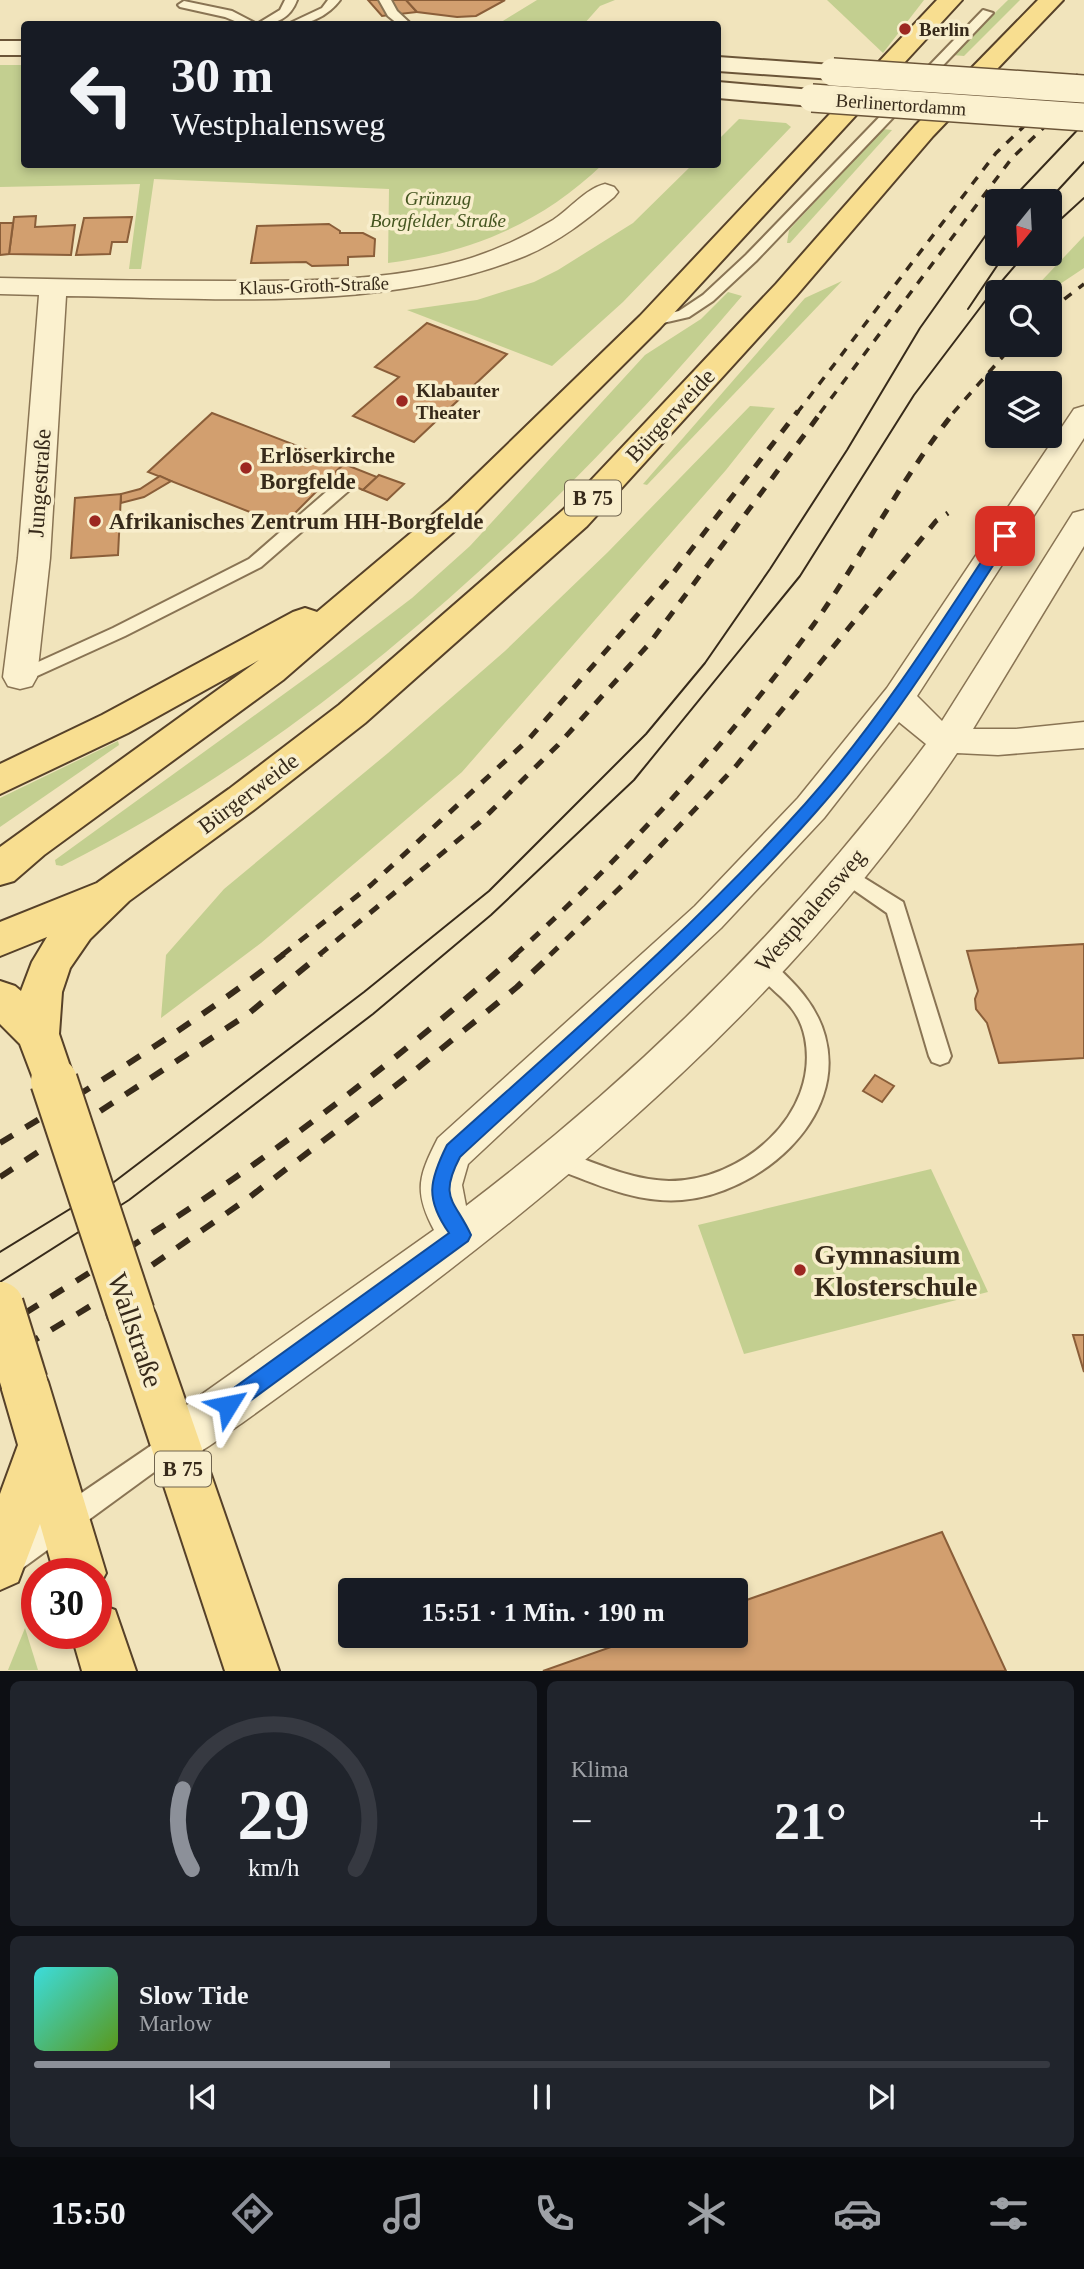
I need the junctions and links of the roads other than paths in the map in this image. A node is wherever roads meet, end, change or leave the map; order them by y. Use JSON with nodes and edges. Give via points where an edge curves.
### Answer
{"nodes":[{"id":1,"x":291,"y":0,"type":"edge"},
{"id":2,"x":385,"y":0,"type":"edge"},
{"id":3,"x":950,"y":0,"type":"edge"},
{"id":4,"x":1051,"y":0,"type":"edge"},
{"id":5,"x":184,"y":5,"type":"dead end"},
{"id":6,"x":330,"y":5,"type":"edge"},
{"id":7,"x":987,"y":12,"type":"dead end"},
{"id":8,"x":245,"y":21,"type":"edge"},
{"id":9,"x":269,"y":21,"type":"edge"},
{"id":10,"x":300,"y":21,"type":"edge"},
{"id":11,"x":401,"y":21,"type":"edge"},
{"id":12,"x":0,"y":48,"type":"edge"},
{"id":13,"x":21,"y":48,"type":"edge"},
{"id":14,"x":721,"y":64,"type":"edge"},
{"id":15,"x":1084,"y":89,"type":"edge"},
{"id":16,"x":721,"y":90,"type":"edge"},
{"id":17,"x":1084,"y":117,"type":"edge"},
{"id":18,"x":605,"y":192,"type":"dead end"},
{"id":19,"x":0,"y":286,"type":"edge"},
{"id":20,"x":53,"y":288,"type":"junction"},
{"id":21,"x":650,"y":322,"type":"junction"},
{"id":22,"x":1084,"y":415,"type":"edge"},
{"id":23,"x":347,"y":483,"type":"dead end"},
{"id":24,"x":1084,"y":520,"type":"edge"},
{"id":25,"x":381,"y":579,"type":"junction"},
{"id":26,"x":20,"y":677,"type":"joint"},
{"id":27,"x":899,"y":697,"type":"junction"},
{"id":28,"x":1084,"y":735,"type":"edge"},
{"id":29,"x":948,"y":738,"type":"junction"},
{"id":30,"x":0,"y":780,"type":"edge"},
{"id":31,"x":0,"y":870,"type":"edge"},
{"id":32,"x":845,"y":874,"type":"junction"},
{"id":33,"x":115,"y":890,"type":"junction"},
{"id":34,"x":0,"y":940,"type":"edge"},
{"id":35,"x":763,"y":966,"type":"junction"},
{"id":36,"x":0,"y":998,"type":"edge"},
{"id":37,"x":38,"y":1034,"type":"junction"},
{"id":38,"x":940,"y":1056,"type":"dead end"},
{"id":39,"x":557,"y":1159,"type":"junction"},
{"id":40,"x":461,"y":1235,"type":"junction"},
{"id":41,"x":0,"y":1305,"type":"edge"},
{"id":42,"x":174,"y":1442,"type":"junction"},
{"id":43,"x":42,"y":1447,"type":"junction"},
{"id":44,"x":64,"y":1520,"type":"junction"},
{"id":45,"x":75,"y":1558,"type":"edge"},
{"id":46,"x":0,"y":1566,"type":"edge"},
{"id":47,"x":102,"y":1649,"type":"edge"},
{"id":48,"x":240,"y":1655,"type":"edge"},
{"id":49,"x":109,"y":1671,"type":"edge"}],
"edges":[{"from":1,"to":9,"type":"lane","via":[[288,9]]},
{"from":2,"to":11,"type":"lane"},
{"from":3,"to":21,"type":"main road"},
{"from":4,"to":33,"type":"main road","name":"Bürgerweide","number":"B 75","via":[[924,131],[786,290],[575,517],[352,714]]},
{"from":5,"to":8,"type":"lane"},
{"from":6,"to":10,"type":"lane"},
{"from":7,"to":21,"type":"lane","via":[[717,290],[684,314]]},
{"from":12,"to":13,"type":"main road"},
{"from":14,"to":15,"type":"main road","name":"Berlinertordamm","bridge":true},
{"from":16,"to":17,"type":"main road","name":"Berlinertordamm","bridge":true},
{"from":18,"to":20,"type":"street","name":"Klaus-Groth-Straße","via":[[578,216],[518,250],[426,278],[305,289]]},
{"from":19,"to":20,"type":"street","name":"Klaus-Groth-Straße"},
{"from":20,"to":26,"type":"street","name":"Jungestraße","via":[[34,558]]},
{"from":21,"to":25,"type":"main road","via":[[461,508]]},
{"from":22,"to":27,"type":"street"},
{"from":23,"to":26,"type":"lane","via":[[255,564]]},
{"from":24,"to":29,"type":"street","name":"Westphalensweg"},
{"from":25,"to":30,"type":"main road","via":[[115,724]]},
{"from":25,"to":31,"type":"main road","via":[[270,671]]},
{"from":27,"to":29,"type":"street","via":[[919,722]]},
{"from":27,"to":40,"type":"street","via":[[811,808],[708,917],[453,1151],[442,1172],[440,1191],[445,1213]]},
{"from":28,"to":29,"type":"street","via":[[994,742]]},
{"from":29,"to":32,"type":"street","name":"Westphalensweg"},
{"from":32,"to":35,"type":"street","name":"Westphalensweg"},
{"from":32,"to":38,"type":"lane","via":[[896,908]]},
{"from":33,"to":34,"type":"main road","name":"Bürgerweide"},
{"from":33,"to":37,"type":"main road","name":"Bürgerweide","number":"B 75","via":[[76,928],[52,962],[41,992]]},
{"from":35,"to":39,"type":"street","name":"Westphalensweg","via":[[669,1060]]},
{"from":35,"to":39,"type":"lane","via":[[800,1003],[814,1036],[817,1065],[813,1092],[784,1143],[746,1171],[685,1190],[623,1183]]},
{"from":36,"to":37,"type":"main road"},
{"from":37,"to":42,"type":"main road","name":"Wallstraße","number":"B 75","bridge":true},
{"from":39,"to":40,"type":"street","name":"Westphalensweg"},
{"from":40,"to":42,"type":"street","name":"Westphalensweg"},
{"from":41,"to":43,"type":"main road","bridge":true},
{"from":42,"to":44,"type":"lane"},
{"from":42,"to":48,"type":"main road","name":"Wallstraße","number":"B 75"},
{"from":43,"to":44,"type":"main road"},
{"from":43,"to":46,"type":"main road"},
{"from":44,"to":45,"type":"main road"},
{"from":44,"to":46,"type":"lane"},
{"from":47,"to":49,"type":"main road"}]}
